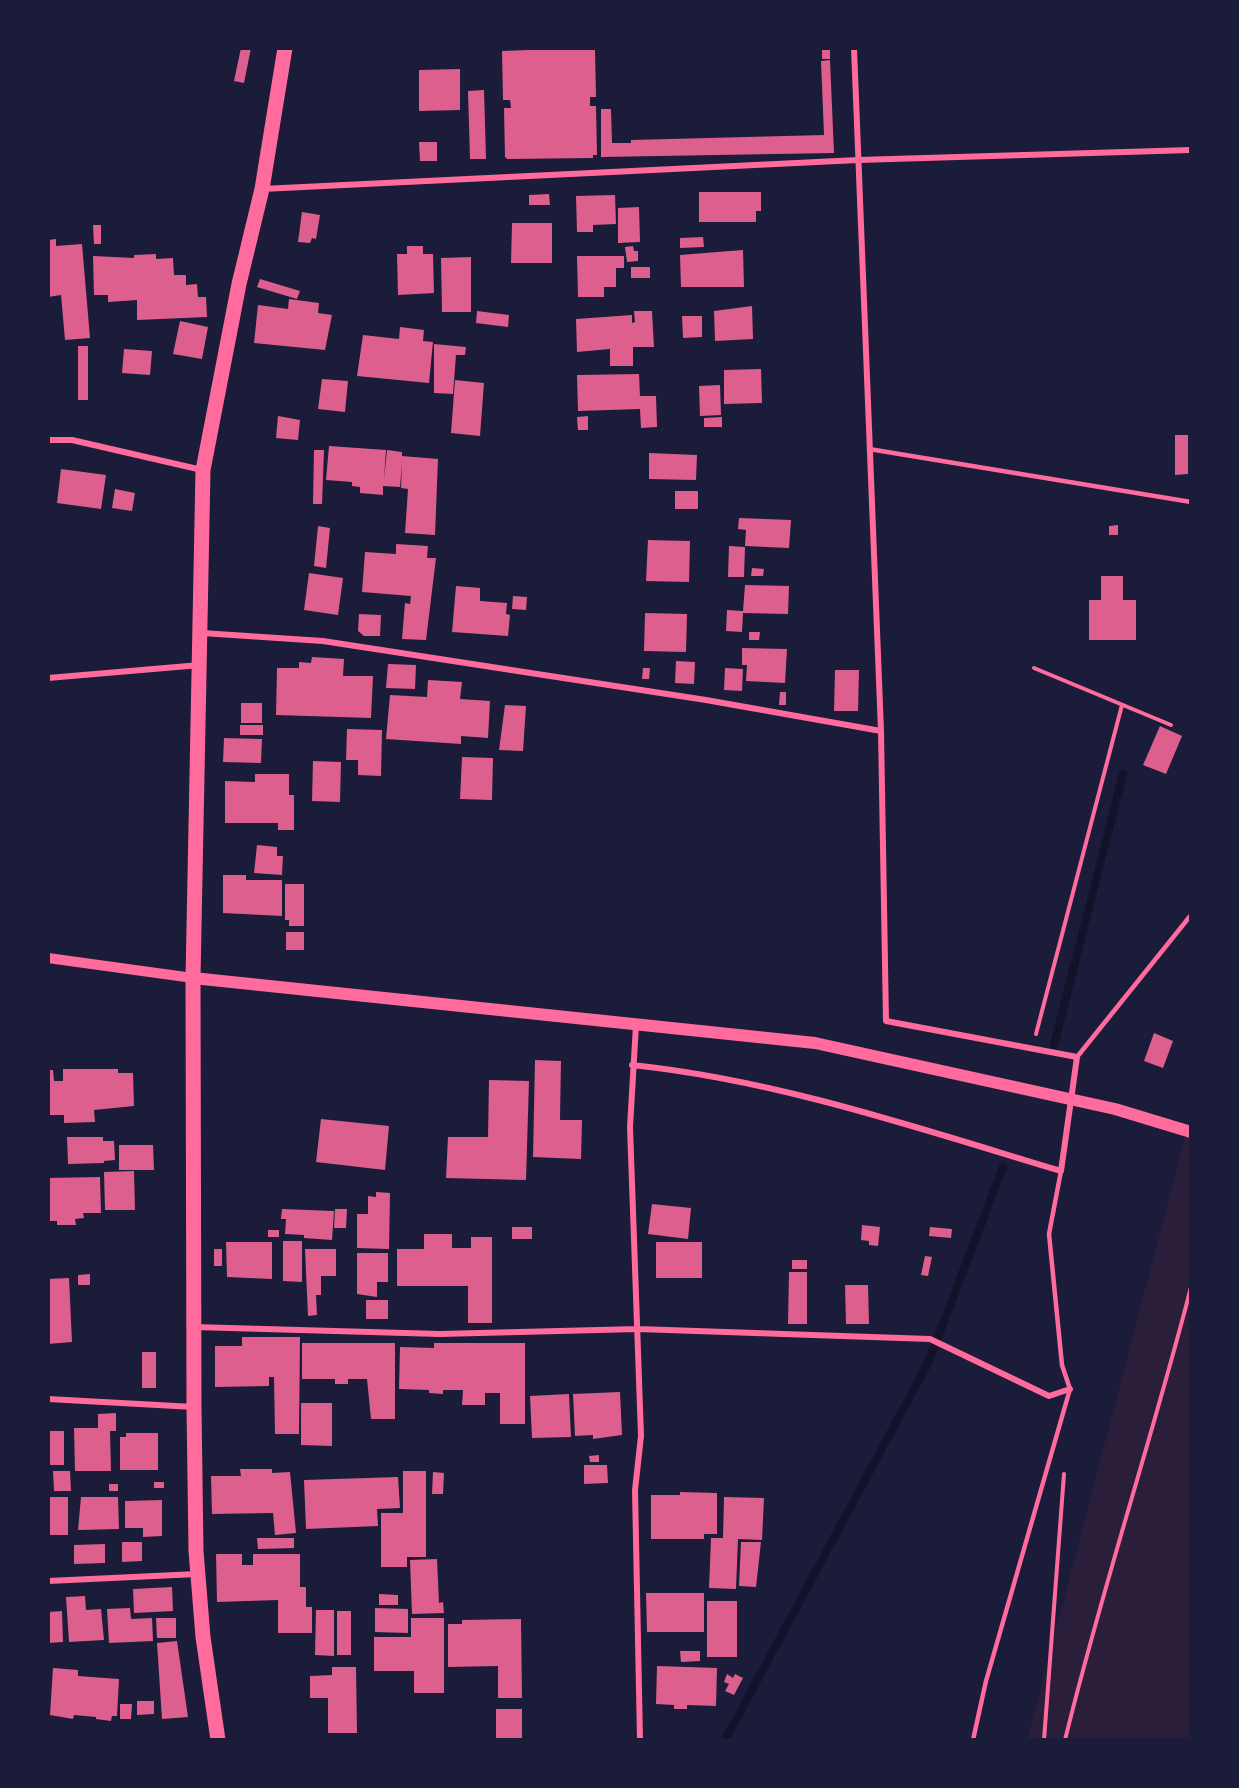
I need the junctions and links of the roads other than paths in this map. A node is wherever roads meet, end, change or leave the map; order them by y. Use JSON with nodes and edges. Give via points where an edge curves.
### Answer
{"nodes":[{"id":1,"x":285,"y":48,"type":"edge"},
{"id":2,"x":854,"y":48,"type":"edge"},
{"id":3,"x":1191,"y":150,"type":"edge"},
{"id":4,"x":858,"y":160,"type":"junction"},
{"id":5,"x":262,"y":189,"type":"junction"},
{"id":6,"x":48,"y":440,"type":"edge"},
{"id":7,"x":869,"y":449,"type":"junction"},
{"id":8,"x":203,"y":470,"type":"junction"},
{"id":9,"x":1191,"y":502,"type":"edge"},
{"id":10,"x":201,"y":633,"type":"junction"},
{"id":11,"x":201,"y":665,"type":"junction"},
{"id":12,"x":48,"y":678,"type":"edge"},
{"id":13,"x":881,"y":731,"type":"junction"},
{"id":14,"x":1191,"y":915,"type":"edge"},
{"id":15,"x":48,"y":958,"type":"edge"},
{"id":16,"x":193,"y":978,"type":"junction"},
{"id":17,"x":636,"y":1024,"type":"junction"},
{"id":18,"x":1077,"y":1056,"type":"junction"},
{"id":19,"x":632,"y":1065,"type":"junction"},
{"id":20,"x":1191,"y":1131,"type":"edge"},
{"id":21,"x":1061,"y":1171,"type":"junction"},
{"id":22,"x":193,"y":1327,"type":"junction"},
{"id":23,"x":638,"y":1329,"type":"junction"},
{"id":24,"x":1070,"y":1389,"type":"junction"},
{"id":25,"x":48,"y":1400,"type":"edge"},
{"id":26,"x":194,"y":1407,"type":"junction"},
{"id":27,"x":198,"y":1574,"type":"junction"},
{"id":28,"x":48,"y":1581,"type":"edge"},
{"id":29,"x":218,"y":1740,"type":"edge"},
{"id":30,"x":640,"y":1740,"type":"edge"},
{"id":31,"x":973,"y":1740,"type":"edge"}],
"edges":[{"from":1,"to":5,"type":"main road"},
{"from":2,"to":4,"type":"street"},
{"from":3,"to":4,"type":"street"},
{"from":4,"to":5,"type":"street"},
{"from":4,"to":7,"type":"street"},
{"from":5,"to":8,"type":"main road"},
{"from":6,"to":8,"type":"street","via":[[72,440]]},
{"from":7,"to":9,"type":"lane"},
{"from":7,"to":13,"type":"street"},
{"from":8,"to":10,"type":"main road"},
{"from":10,"to":11,"type":"main road"},
{"from":10,"to":13,"type":"street","via":[[323,641]]},
{"from":11,"to":12,"type":"street"},
{"from":11,"to":16,"type":"main road"},
{"from":13,"to":18,"type":"street","via":[[886,1020]]},
{"from":14,"to":18,"type":"lane"},
{"from":15,"to":16,"type":"street"},
{"from":16,"to":17,"type":"main road"},
{"from":16,"to":22,"type":"main road"},
{"from":17,"to":19,"type":"street"},
{"from":17,"to":20,"type":"main road","via":[[815,1043],[1116,1109]]},
{"from":18,"to":21,"type":"street"},
{"from":19,"to":21,"type":"street","via":[[686,1070],[869,1114]]},
{"from":19,"to":23,"type":"street","via":[[630,1127]]},
{"from":21,"to":24,"type":"lane","via":[[1049,1234],[1062,1365]]},
{"from":22,"to":23,"type":"street","via":[[440,1334]]},
{"from":22,"to":26,"type":"main road"},
{"from":23,"to":24,"type":"street","via":[[930,1339],[1049,1396]]},
{"from":23,"to":30,"type":"street","via":[[641,1436],[635,1490]]},
{"from":24,"to":31,"type":"lane","via":[[986,1681]]},
{"from":25,"to":26,"type":"street"},
{"from":26,"to":27,"type":"main road"},
{"from":27,"to":28,"type":"street"},
{"from":27,"to":29,"type":"main road"}]}
